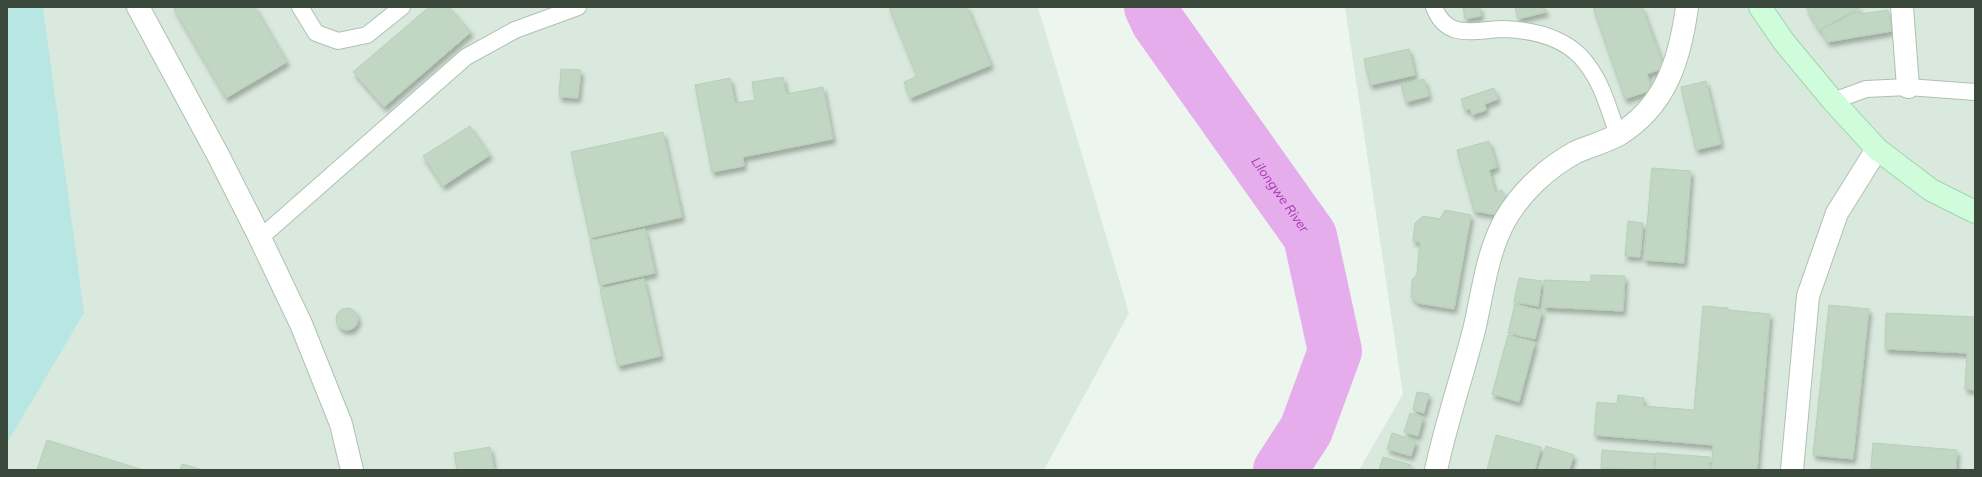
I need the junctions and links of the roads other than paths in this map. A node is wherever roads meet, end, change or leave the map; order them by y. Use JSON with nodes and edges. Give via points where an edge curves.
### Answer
{"nodes":[{"id":1,"x":138,"y":7,"type":"edge"},
{"id":2,"x":300,"y":7,"type":"edge"},
{"id":3,"x":402,"y":7,"type":"edge"},
{"id":4,"x":578,"y":7,"type":"edge"},
{"id":5,"x":1434,"y":7,"type":"edge"},
{"id":6,"x":1687,"y":7,"type":"edge"},
{"id":7,"x":1760,"y":7,"type":"edge"},
{"id":8,"x":1902,"y":7,"type":"edge"},
{"id":9,"x":1908,"y":86,"type":"junction"},
{"id":10,"x":1975,"y":92,"type":"edge"},
{"id":11,"x":1833,"y":101,"type":"junction"},
{"id":12,"x":1618,"y":134,"type":"junction"},
{"id":13,"x":1877,"y":149,"type":"junction"},
{"id":14,"x":1975,"y":212,"type":"edge"},
{"id":15,"x":260,"y":238,"type":"junction"},
{"id":16,"x":352,"y":470,"type":"edge"},
{"id":17,"x":1436,"y":470,"type":"edge"},
{"id":18,"x":1792,"y":470,"type":"edge"}],
"edges":[{"from":1,"to":15,"type":"street"},
{"from":2,"to":3,"type":"lane","via":[[316,33],[338,41],[367,35]]},
{"from":4,"to":15,"type":"lane","via":[[515,30],[466,57]]},
{"from":5,"to":12,"type":"lane","via":[[1438,17],[1454,30],[1474,33],[1504,29],[1550,36],[1579,56],[1601,86]]},
{"from":6,"to":12,"type":"street","via":[[1683,36],[1674,69],[1658,98],[1642,116]]},
{"from":7,"to":11,"type":"street","via":[[1784,42]]},
{"from":8,"to":9,"type":"street"},
{"from":9,"to":10,"type":"lane"},
{"from":9,"to":11,"type":"lane","via":[[1866,89]]},
{"from":11,"to":13,"type":"street"},
{"from":12,"to":17,"type":"street","via":[[1577,152],[1552,167],[1528,190],[1506,220],[1486,272],[1474,330]]},
{"from":13,"to":14,"type":"street","via":[[1931,190]]},
{"from":13,"to":18,"type":"street","via":[[1837,213],[1808,296]]},
{"from":15,"to":16,"type":"street","via":[[301,324],[321,374],[340,424]]}]}
